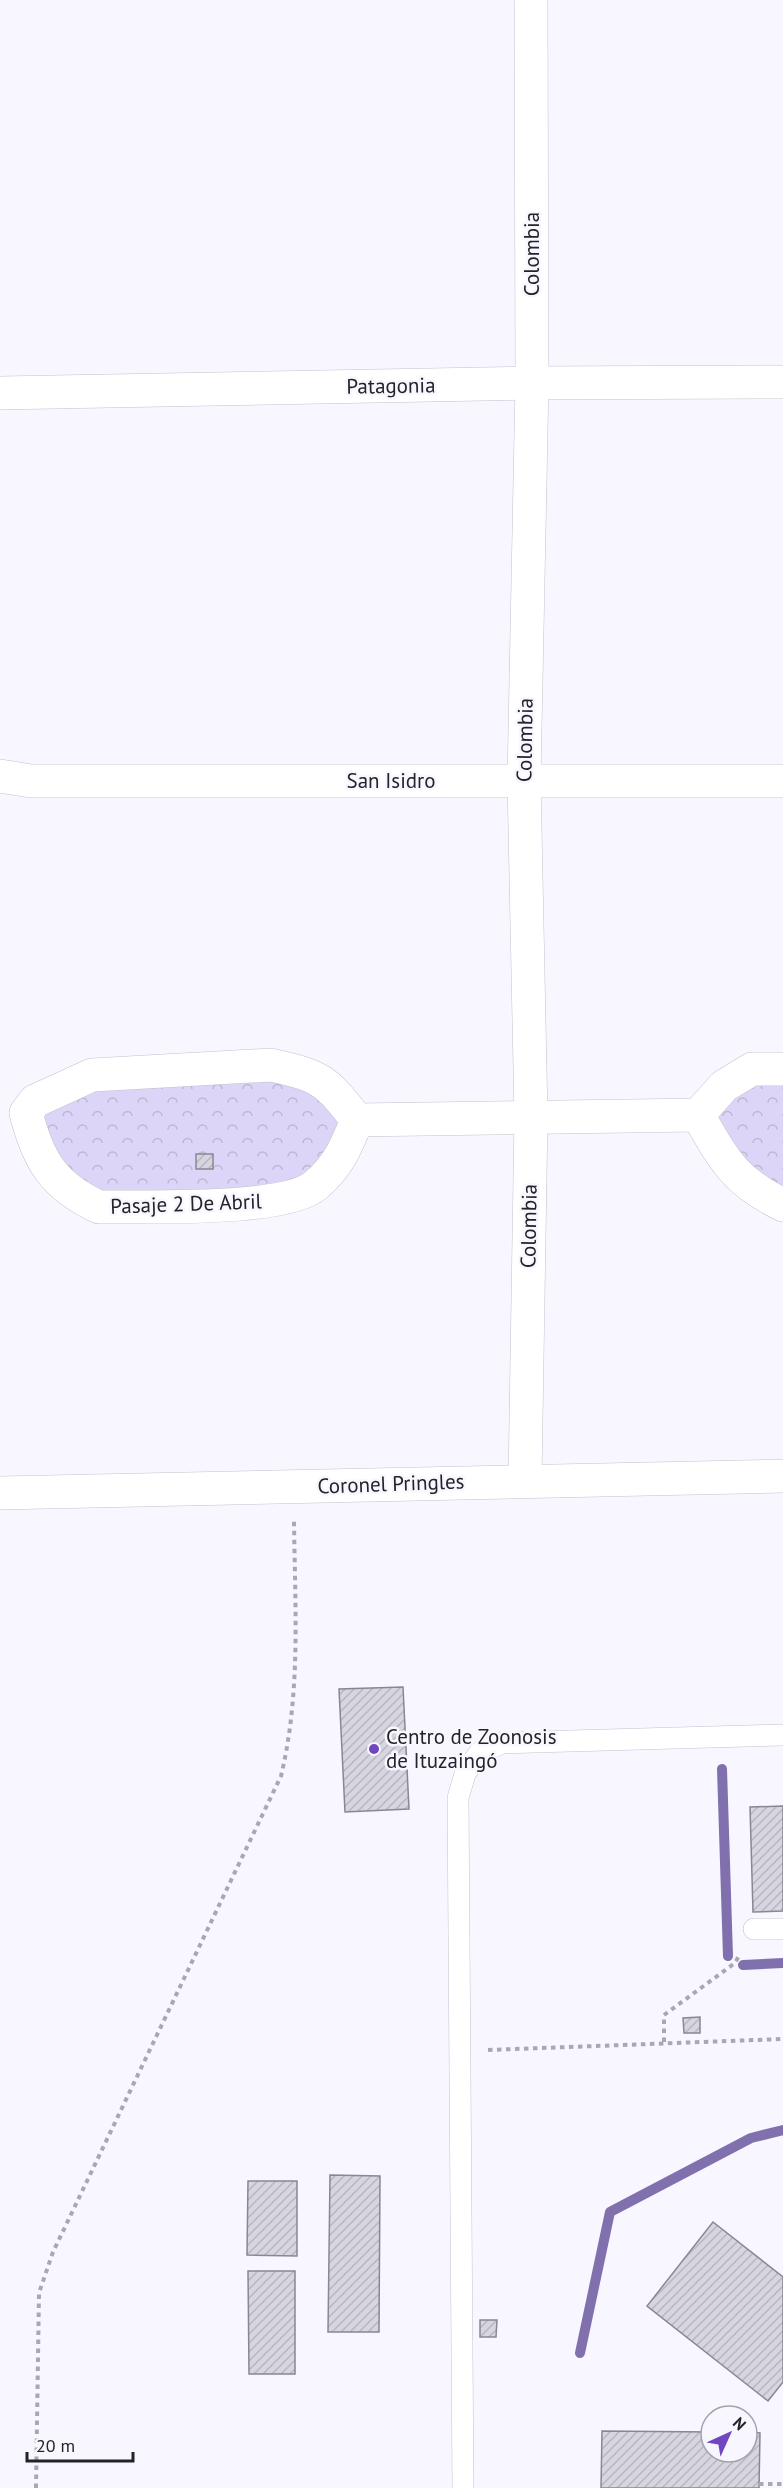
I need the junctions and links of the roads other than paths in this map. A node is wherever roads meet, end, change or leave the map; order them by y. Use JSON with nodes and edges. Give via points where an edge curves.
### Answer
{"nodes":[{"id":1,"x":531,"y":0,"type":"edge"},
{"id":2,"x":783,"y":382,"type":"edge"},
{"id":3,"x":532,"y":383,"type":"junction"},
{"id":4,"x":0,"y":393,"type":"edge"},
{"id":5,"x":0,"y":776,"type":"edge"},
{"id":6,"x":524,"y":780,"type":"junction"},
{"id":7,"x":783,"y":781,"type":"edge"},
{"id":8,"x":783,"y":1069,"type":"edge"},
{"id":9,"x":13,"y":1113,"type":"edge"},
{"id":10,"x":698,"y":1115,"type":"junction"},
{"id":11,"x":531,"y":1118,"type":"junction"},
{"id":12,"x":357,"y":1120,"type":"junction"},
{"id":13,"x":783,"y":1205,"type":"edge"},
{"id":14,"x":783,"y":1476,"type":"edge"},
{"id":15,"x":525,"y":1480,"type":"junction"},
{"id":16,"x":0,"y":1492,"type":"edge"},
{"id":17,"x":783,"y":1736,"type":"edge"},
{"id":18,"x":754,"y":1929,"type":"road end"},
{"id":19,"x":783,"y":1929,"type":"edge"},
{"id":20,"x":463,"y":2488,"type":"edge"}],
"edges":[{"from":1,"to":3,"type":"street","name":"Colombia"},
{"from":2,"to":3,"type":"street","name":"Patagonia"},
{"from":3,"to":4,"type":"street","name":"Patagonia"},
{"from":3,"to":6,"type":"street","name":"Colombia"},
{"from":5,"to":6,"type":"street","name":"San Isidro","via":[[31,781]]},
{"from":6,"to":7,"type":"street","name":"San Isidro"},
{"from":6,"to":11,"type":"street","name":"Colombia"},
{"from":8,"to":10,"type":"street","via":[[752,1069],[724,1086]]},
{"from":9,"to":12,"type":"street","name":"Pasaje 2 De Abril","via":[[92,1075],[271,1065],[306,1073],[331,1087]]},
{"from":9,"to":12,"type":"street","name":"Pasaje 2 De Abril","via":[[62,1185],[99,1207],[264,1203],[314,1187],[343,1156]]},
{"from":10,"to":11,"type":"street"},
{"from":10,"to":13,"type":"street","via":[[728,1166],[755,1191]]},
{"from":11,"to":12,"type":"street"},
{"from":11,"to":15,"type":"street","name":"Colombia"},
{"from":14,"to":15,"type":"street","name":"Coronel Pringles"},
{"from":15,"to":16,"type":"street","name":"Coronel Pringles"},
{"from":17,"to":20,"type":"lane","via":[[502,1743],[479,1753],[465,1774],[458,1798]]},
{"from":18,"to":19,"type":"lane"}]}
